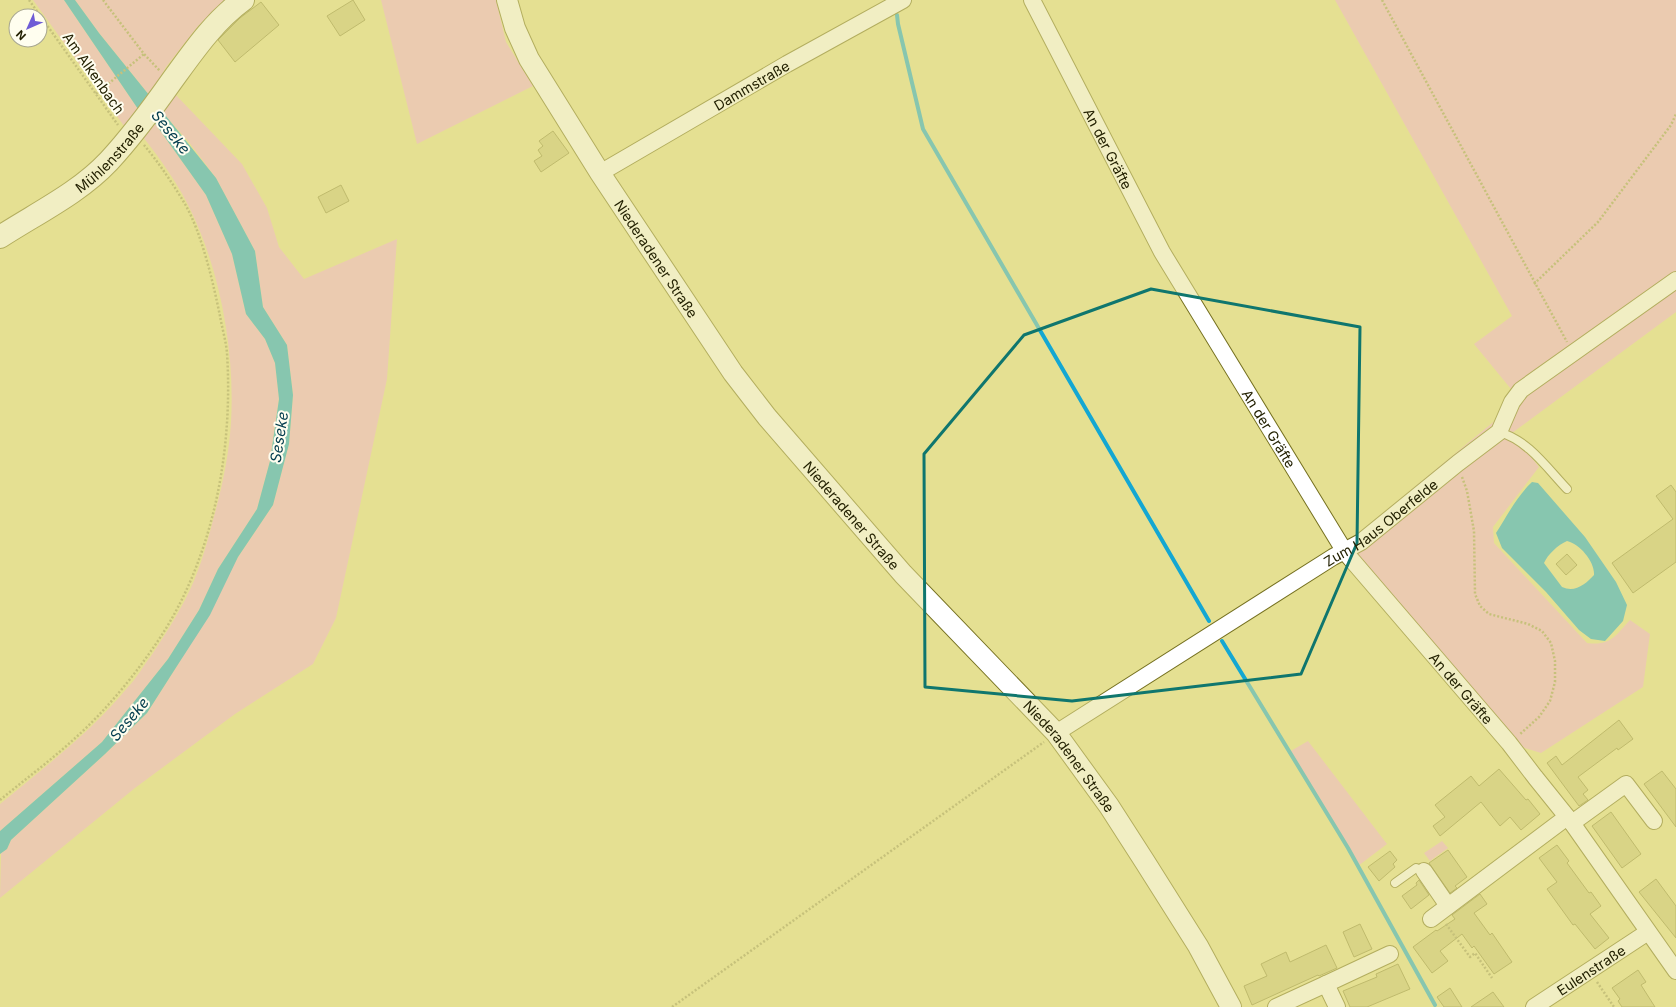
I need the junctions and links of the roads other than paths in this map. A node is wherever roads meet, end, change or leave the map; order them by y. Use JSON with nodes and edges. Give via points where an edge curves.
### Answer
{"nodes":[{"id":1,"x":243,"y":0,"type":"edge"},
{"id":2,"x":507,"y":0,"type":"edge"},
{"id":3,"x":903,"y":0,"type":"edge"},
{"id":4,"x":1032,"y":0,"type":"edge"},
{"id":5,"x":600,"y":173,"type":"junction"},
{"id":6,"x":0,"y":237,"type":"edge"},
{"id":7,"x":1676,"y":280,"type":"edge"},
{"id":8,"x":1499,"y":432,"type":"junction"},
{"id":9,"x":1567,"y":489,"type":"dead end"},
{"id":10,"x":1345,"y":552,"type":"junction"},
{"id":11,"x":1056,"y":733,"type":"junction"},
{"id":12,"x":1569,"y":820,"type":"junction"},
{"id":13,"x":1654,"y":821,"type":"dead end"},
{"id":14,"x":1424,"y":871,"type":"joint"},
{"id":15,"x":1395,"y":883,"type":"dead end"},
{"id":16,"x":1648,"y":932,"type":"junction"},
{"id":17,"x":1390,"y":954,"type":"dead end"},
{"id":18,"x":1671,"y":955,"type":"edge"},
{"id":19,"x":1676,"y":971,"type":"edge"},
{"id":20,"x":1326,"y":984,"type":"junction"},
{"id":21,"x":1231,"y":1007,"type":"edge"},
{"id":22,"x":1276,"y":1007,"type":"edge"},
{"id":23,"x":1337,"y":1007,"type":"edge"},
{"id":24,"x":1534,"y":1007,"type":"edge"}],
"edges":[{"from":1,"to":6,"type":"main road","name":"Mühlenstraße","via":[[212,27],[160,98],[108,162],[51,207]]},
{"from":2,"to":5,"type":"street","name":"Niederadener Straße","via":[[515,28],[529,59]]},
{"from":3,"to":5,"type":"street","name":"Dammstraße"},
{"from":4,"to":10,"type":"street","name":"An der Gräfte","via":[[1162,252]]},
{"from":5,"to":11,"type":"street","name":"Niederadener Straße","via":[[728,367],[767,417],[904,574]]},
{"from":7,"to":8,"type":"street","name":"Zum Haus Oberfelde","via":[[1521,390],[1512,402]]},
{"from":8,"to":9,"type":"lane","via":[[1512,437],[1532,451]]},
{"from":8,"to":10,"type":"street","name":"Zum Haus Oberfelde"},
{"from":10,"to":11,"type":"street","name":"Zum Haus Oberfelde","via":[[1333,557]]},
{"from":10,"to":12,"type":"street","name":"An der Gräfte","via":[[1509,744]]},
{"from":11,"to":21,"type":"street","name":"Niederadener Straße","via":[[1109,806],[1145,862],[1198,946]]},
{"from":12,"to":13,"type":"street","via":[[1626,784]]},
{"from":12,"to":14,"type":"street","via":[[1440,911]]},
{"from":12,"to":16,"type":"street","name":"An der Gräfte"},
{"from":14,"to":15,"type":"lane","via":[[1416,868]]},
{"from":16,"to":18,"type":"street","name":"An der Gräfte"},
{"from":16,"to":24,"type":"street","name":"Eulenstraße"},
{"from":17,"to":20,"type":"street"},
{"from":18,"to":19,"type":"street","name":"An der Gräfte"},
{"from":20,"to":22,"type":"street"},
{"from":20,"to":23,"type":"street"}]}
